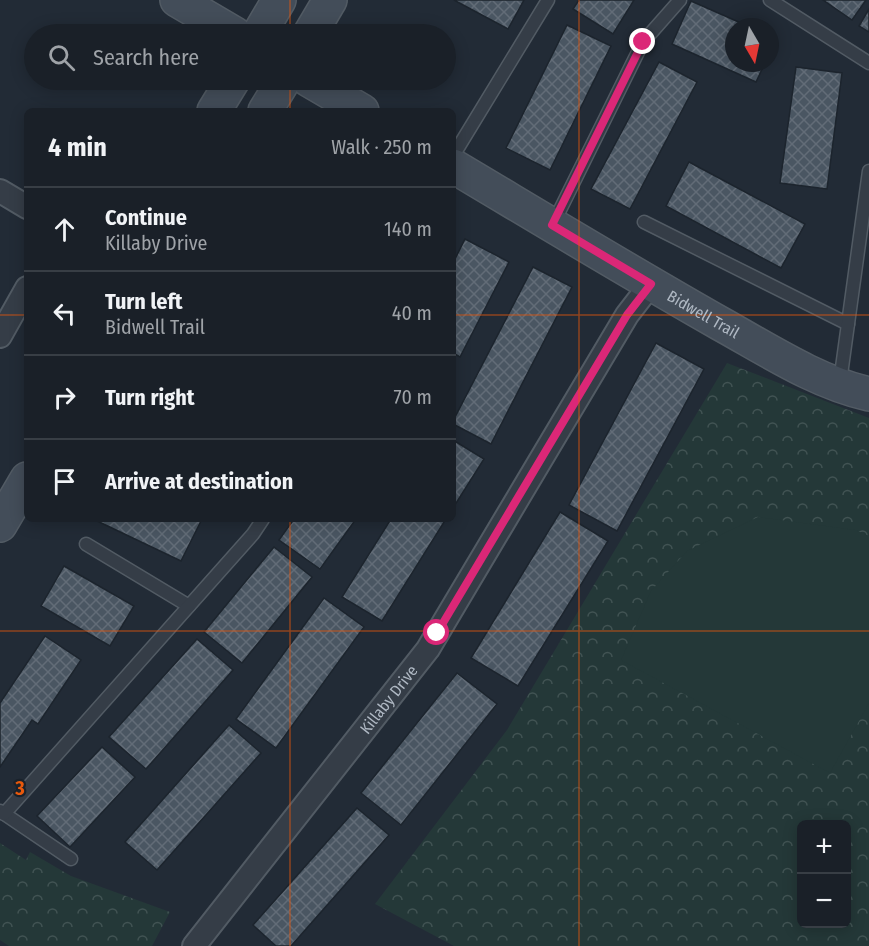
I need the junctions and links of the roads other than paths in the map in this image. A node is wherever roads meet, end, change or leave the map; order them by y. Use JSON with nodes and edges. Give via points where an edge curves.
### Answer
{"nodes":[{"id":1,"x":177,"y":0,"type":"edge"},
{"id":2,"x":279,"y":0,"type":"edge"},
{"id":3,"x":330,"y":0,"type":"edge"},
{"id":4,"x":548,"y":0,"type":"edge"},
{"id":5,"x":680,"y":0,"type":"edge"},
{"id":6,"x":770,"y":0,"type":"edge"},
{"id":7,"x":218,"y":24,"type":"edge"},
{"id":8,"x":265,"y":24,"type":"edge"},
{"id":9,"x":316,"y":24,"type":"edge"},
{"id":10,"x":869,"y":63,"type":"edge"},
{"id":11,"x":227,"y":90,"type":"edge"},
{"id":12,"x":278,"y":90,"type":"edge"},
{"id":13,"x":326,"y":90,"type":"edge"},
{"id":14,"x":216,"y":108,"type":"edge"},
{"id":15,"x":267,"y":108,"type":"edge"},
{"id":16,"x":357,"y":108,"type":"edge"},
{"id":17,"x":456,"y":151,"type":"edge"},
{"id":18,"x":456,"y":167,"type":"edge"},
{"id":19,"x":869,"y":171,"type":"edge"},
{"id":20,"x":0,"y":191,"type":"edge"},
{"id":21,"x":24,"y":205,"type":"edge"},
{"id":22,"x":644,"y":222,"type":"dead end"},
{"id":23,"x":552,"y":225,"type":"junction"},
{"id":24,"x":651,"y":284,"type":"junction"},
{"id":25,"x":24,"y":293,"type":"edge"},
{"id":26,"x":848,"y":324,"type":"junction"},
{"id":27,"x":0,"y":336,"type":"edge"},
{"id":28,"x":854,"y":390,"type":"edge"},
{"id":29,"x":24,"y":484,"type":"edge"},
{"id":30,"x":260,"y":522,"type":"edge"},
{"id":31,"x":0,"y":525,"type":"edge"},
{"id":32,"x":86,"y":544,"type":"dead end"},
{"id":33,"x":189,"y":606,"type":"junction"},
{"id":34,"x":2,"y":813,"type":"edge"},
{"id":35,"x":70,"y":859,"type":"dead end"},
{"id":36,"x":194,"y":946,"type":"edge"}],
"edges":[{"from":1,"to":7,"type":"street"},
{"from":2,"to":8,"type":"street"},
{"from":3,"to":9,"type":"street"},
{"from":4,"to":17,"type":"lane"},
{"from":5,"to":23,"type":"lane","via":[[643,42]]},
{"from":6,"to":10,"type":"lane"},
{"from":11,"to":14,"type":"street"},
{"from":12,"to":15,"type":"street"},
{"from":13,"to":16,"type":"street"},
{"from":18,"to":23,"type":"street","name":"Bidwell Trail"},
{"from":19,"to":26,"type":"lane"},
{"from":20,"to":21,"type":"street"},
{"from":22,"to":26,"type":"lane"},
{"from":23,"to":24,"type":"street","name":"Bidwell Trail"},
{"from":24,"to":28,"type":"street","name":"Bidwell Trail","via":[[796,366]]},
{"from":24,"to":36,"type":"street","name":"Killaby Drive","via":[[627,315],[428,649]]},
{"from":25,"to":27,"type":"street"},
{"from":26,"to":28,"type":"lane"},
{"from":29,"to":31,"type":"street"},
{"from":30,"to":33,"type":"lane"},
{"from":32,"to":33,"type":"lane"},
{"from":33,"to":34,"type":"lane"},
{"from":34,"to":35,"type":"lane"}]}
